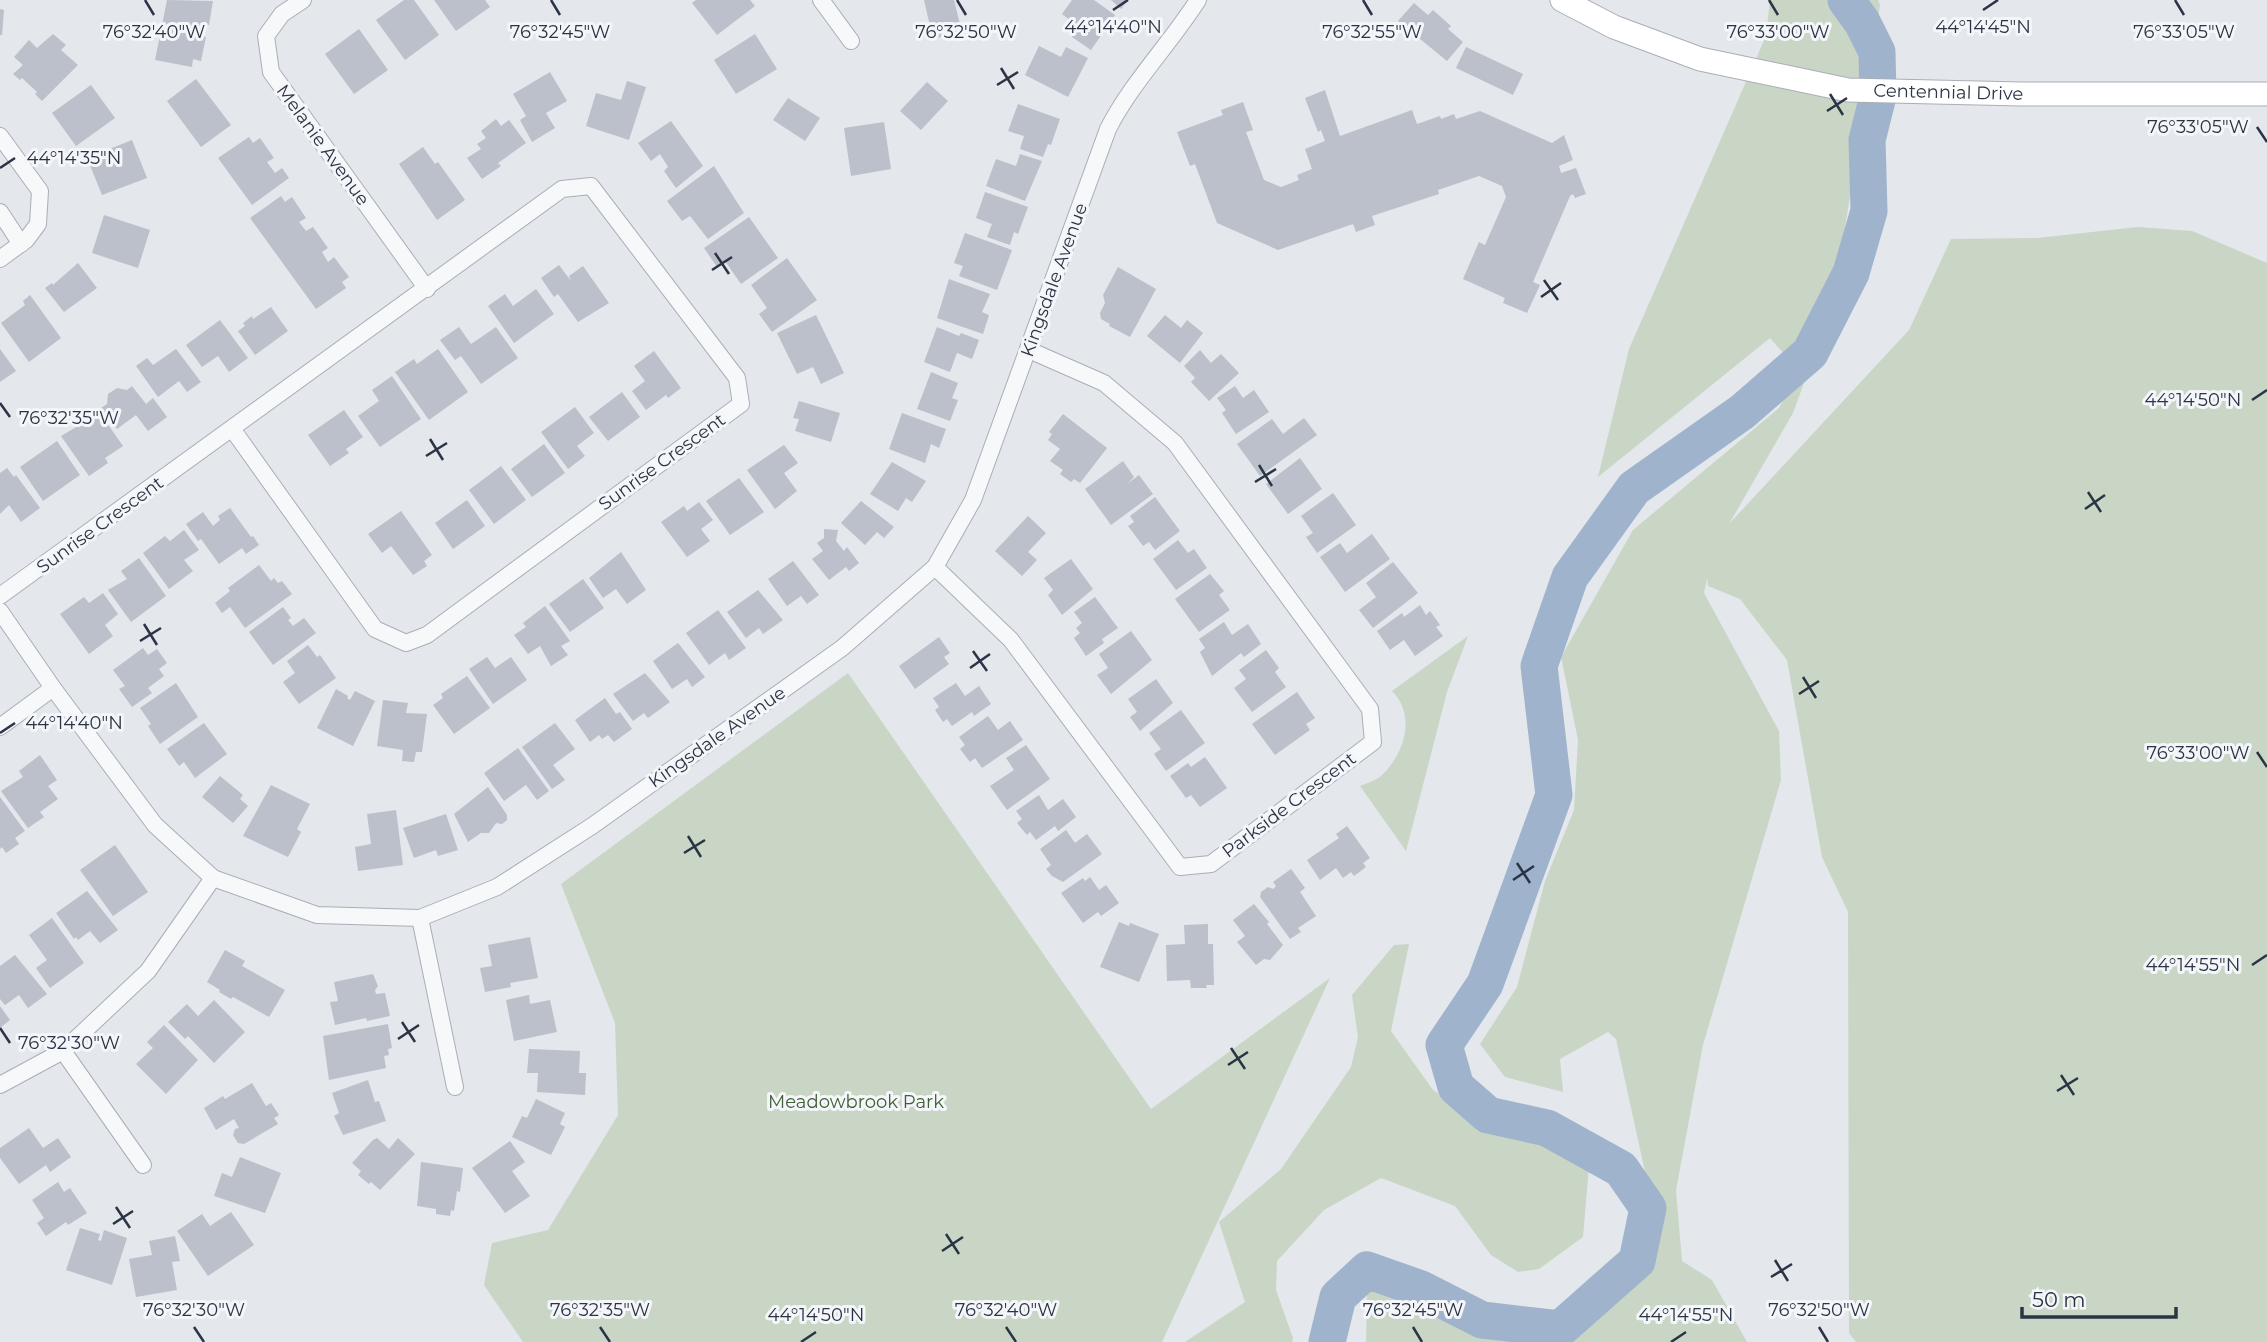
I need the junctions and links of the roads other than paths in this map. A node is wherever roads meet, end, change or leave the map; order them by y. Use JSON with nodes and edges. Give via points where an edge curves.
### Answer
{"nodes":[{"id":1,"x":303,"y":0,"type":"edge"},
{"id":2,"x":821,"y":0,"type":"edge"},
{"id":3,"x":1198,"y":0,"type":"edge"},
{"id":4,"x":1562,"y":0,"type":"edge"},
{"id":5,"x":851,"y":41,"type":"dead end"},
{"id":6,"x":2267,"y":94,"type":"edge"},
{"id":7,"x":0,"y":136,"type":"edge"},
{"id":8,"x":0,"y":212,"type":"edge"},
{"id":9,"x":21,"y":244,"type":"junction"},
{"id":10,"x":0,"y":259,"type":"edge"},
{"id":11,"x":427,"y":289,"type":"junction"},
{"id":12,"x":1029,"y":350,"type":"junction"},
{"id":13,"x":233,"y":430,"type":"junction"},
{"id":14,"x":935,"y":567,"type":"junction"},
{"id":15,"x":0,"y":597,"type":"edge"},
{"id":16,"x":0,"y":611,"type":"edge"},
{"id":17,"x":53,"y":688,"type":"junction"},
{"id":18,"x":0,"y":726,"type":"edge"},
{"id":19,"x":213,"y":878,"type":"junction"},
{"id":20,"x":420,"y":918,"type":"junction"},
{"id":21,"x":63,"y":1051,"type":"junction"},
{"id":22,"x":0,"y":1085,"type":"edge"},
{"id":23,"x":455,"y":1087,"type":"dead end"},
{"id":24,"x":143,"y":1165,"type":"dead end"}],
"edges":[{"from":1,"to":11,"type":"street","name":"Melanie Avenue","via":[[282,15],[266,36],[271,72]]},
{"from":2,"to":5,"type":"street"},
{"from":3,"to":12,"type":"street","name":"Kingsdale Avenue","via":[[1121,104],[1108,129]]},
{"from":4,"to":6,"type":"main road","name":"Centennial Drive","via":[[1614,27],[1700,59],[1848,90]]},
{"from":7,"to":9,"type":"street","via":[[40,191],[38,224]]},
{"from":8,"to":9,"type":"street"},
{"from":9,"to":10,"type":"street"},
{"from":11,"to":13,"type":"street","name":"Sunrise Crescent"},
{"from":11,"to":13,"type":"street","name":"Sunrise Crescent","via":[[562,189],[591,186],[737,378],[741,404],[428,635],[406,643],[375,629]]},
{"from":12,"to":14,"type":"street","name":"Kingsdale Avenue","via":[[973,500]]},
{"from":12,"to":14,"type":"street","name":"Parkside Crescent","via":[[1104,383],[1175,443],[1370,709],[1373,742],[1211,864],[1180,867],[1011,640]]},
{"from":13,"to":15,"type":"street","name":"Sunrise Crescent"},
{"from":14,"to":20,"type":"street","name":"Kingsdale Avenue","via":[[842,648],[592,826],[497,887]]},
{"from":16,"to":17,"type":"street","name":"Kingsdale Avenue"},
{"from":17,"to":18,"type":"street"},
{"from":17,"to":19,"type":"street","name":"Kingsdale Avenue","via":[[155,825]]},
{"from":19,"to":20,"type":"street","name":"Kingsdale Avenue","via":[[317,915]]},
{"from":19,"to":21,"type":"street","via":[[148,971]]},
{"from":20,"to":23,"type":"street"},
{"from":21,"to":22,"type":"street"},
{"from":21,"to":24,"type":"street"}]}
